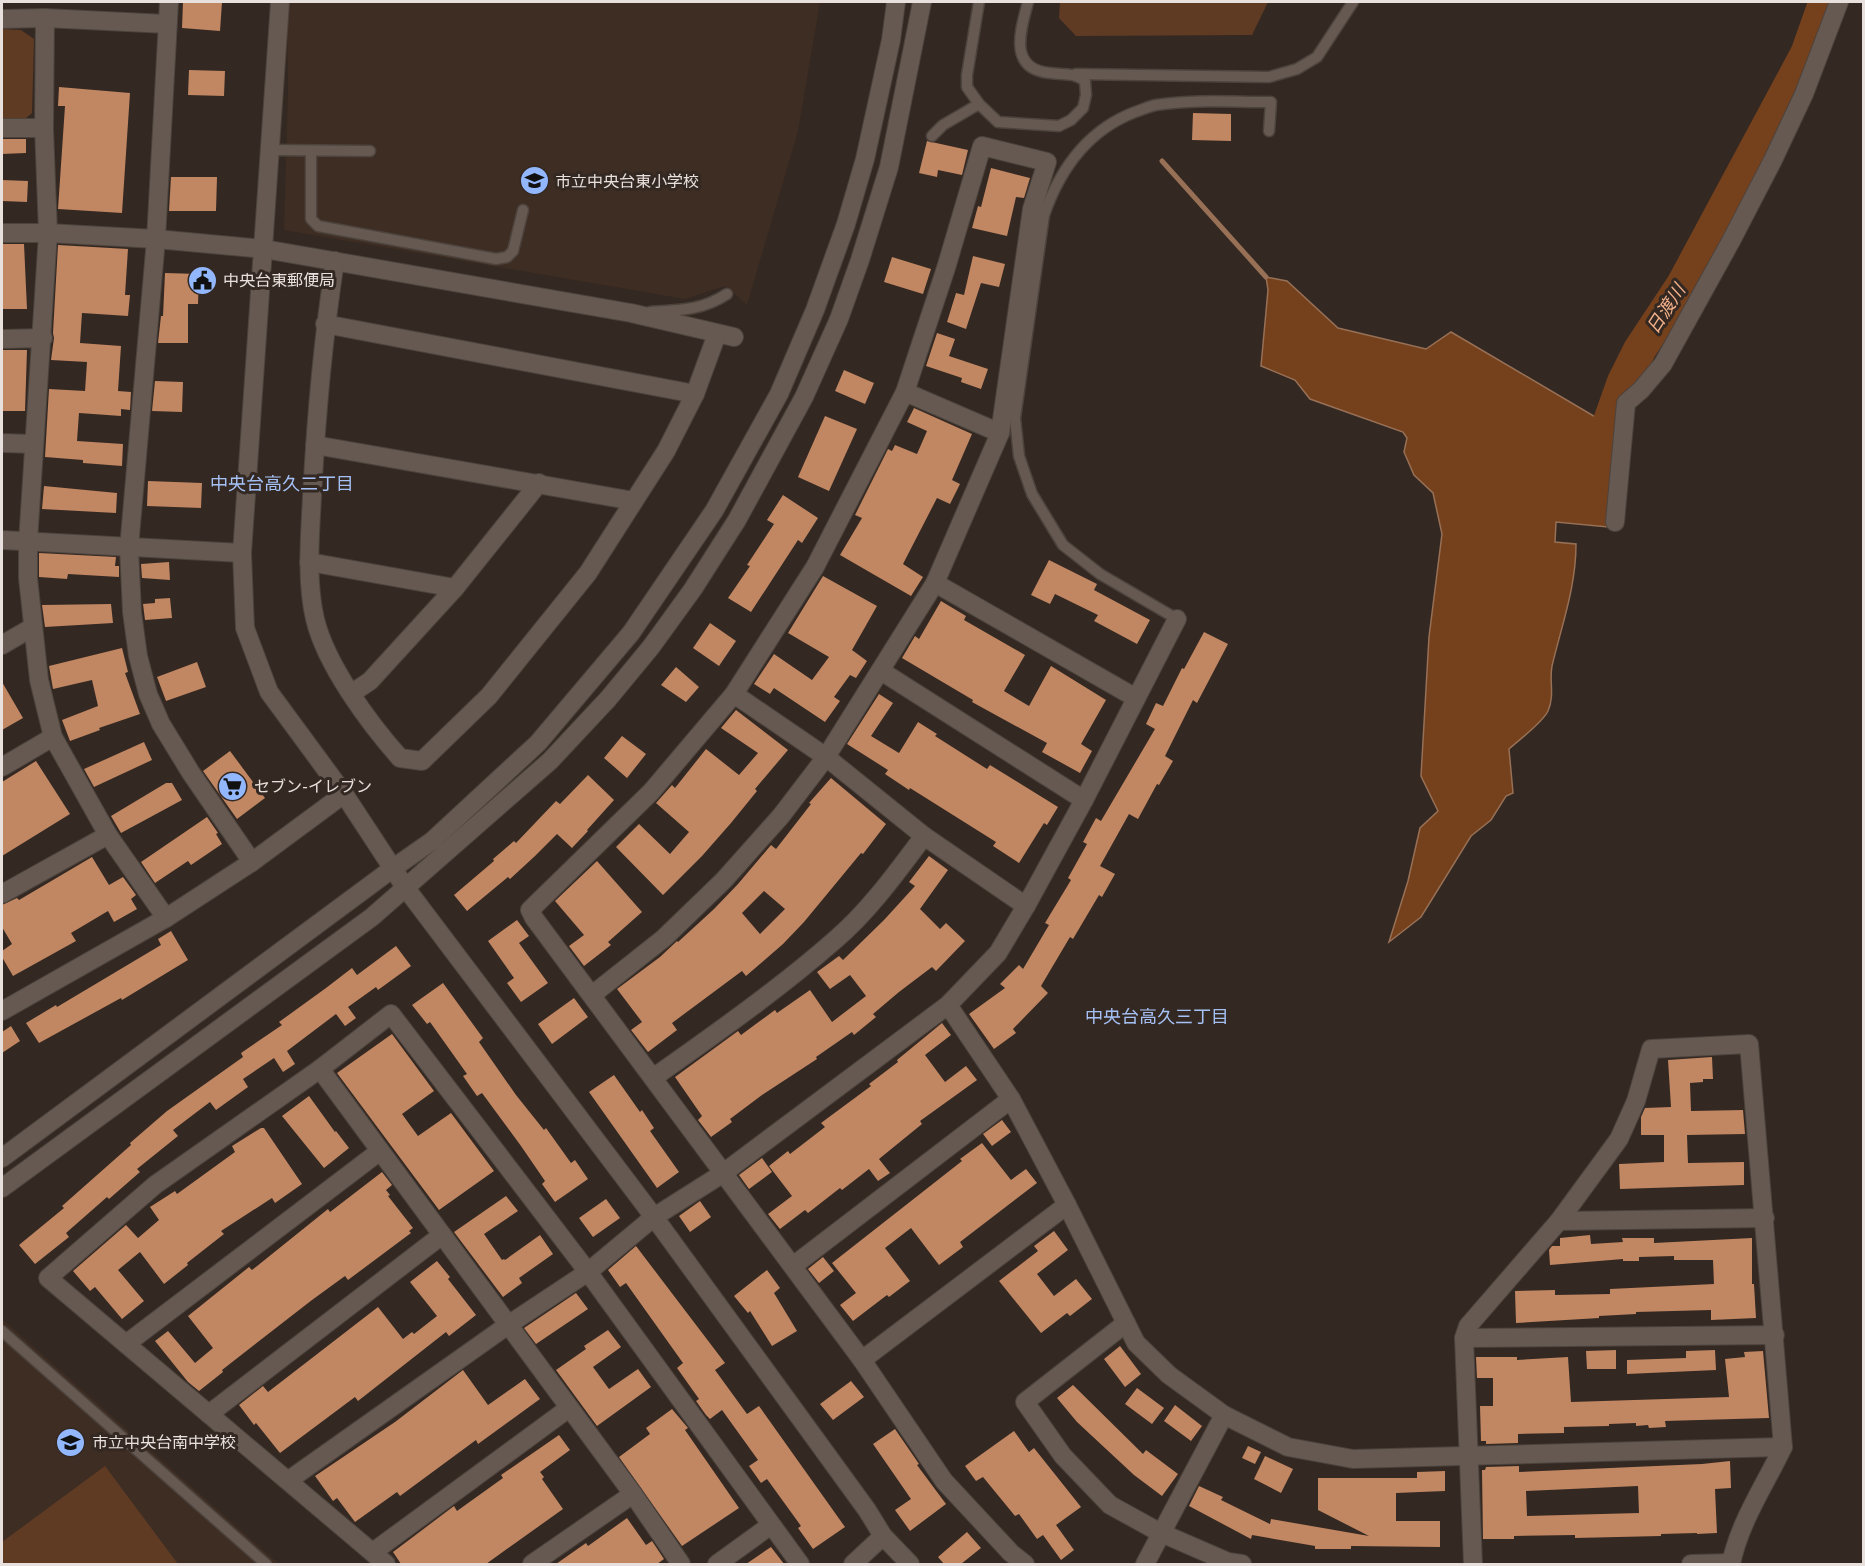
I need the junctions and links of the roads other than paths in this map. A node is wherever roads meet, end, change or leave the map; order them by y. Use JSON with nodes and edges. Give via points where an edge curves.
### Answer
{"nodes":[{"id":1,"x":169,"y":2,"type":"edge"},
{"id":2,"x":280,"y":2,"type":"edge"},
{"id":3,"x":896,"y":2,"type":"edge"},
{"id":4,"x":922,"y":2,"type":"edge"},
{"id":5,"x":979,"y":2,"type":"edge"},
{"id":6,"x":1028,"y":2,"type":"edge"},
{"id":7,"x":1353,"y":2,"type":"edge"},
{"id":8,"x":1839,"y":2,"type":"edge"},
{"id":9,"x":45,"y":18,"type":"junction"},
{"id":10,"x":2,"y":19,"type":"edge"},
{"id":11,"x":167,"y":24,"type":"junction"},
{"id":12,"x":1076,"y":74,"type":"junction"},
{"id":13,"x":978,"y":104,"type":"junction"},
{"id":14,"x":2,"y":128,"type":"edge"},
{"id":15,"x":44,"y":128,"type":"junction"},
{"id":16,"x":1269,"y":131,"type":"dead end"},
{"id":17,"x":932,"y":136,"type":"dead end"},
{"id":18,"x":270,"y":150,"type":"junction"},
{"id":19,"x":310,"y":151,"type":"junction"},
{"id":20,"x":370,"y":151,"type":"dead end"},
{"id":21,"x":523,"y":210,"type":"dead end"},
{"id":22,"x":2,"y":233,"type":"edge"},
{"id":23,"x":48,"y":233,"type":"junction"},
{"id":24,"x":156,"y":239,"type":"junction"},
{"id":25,"x":264,"y":249,"type":"junction"},
{"id":26,"x":335,"y":261,"type":"junction"},
{"id":27,"x":727,"y":294,"type":"dead end"},
{"id":28,"x":631,"y":314,"type":"junction"},
{"id":29,"x":325,"y":324,"type":"junction"},
{"id":30,"x":43,"y":338,"type":"junction"},
{"id":31,"x":2,"y":339,"type":"edge"},
{"id":32,"x":905,"y":392,"type":"junction"},
{"id":33,"x":694,"y":394,"type":"junction"},
{"id":34,"x":1000,"y":432,"type":"junction"},
{"id":35,"x":2,"y":443,"type":"edge"},
{"id":36,"x":34,"y":444,"type":"junction"},
{"id":37,"x":315,"y":445,"type":"junction"},
{"id":38,"x":539,"y":483,"type":"junction"},
{"id":39,"x":634,"y":501,"type":"junction"},
{"id":40,"x":1615,"y":522,"type":"dead end"},
{"id":41,"x":2,"y":540,"type":"edge"},
{"id":42,"x":28,"y":542,"type":"junction"},
{"id":43,"x":129,"y":548,"type":"junction"},
{"id":44,"x":242,"y":553,"type":"junction"},
{"id":45,"x":309,"y":562,"type":"junction"},
{"id":46,"x":935,"y":583,"type":"junction"},
{"id":47,"x":455,"y":588,"type":"junction"},
{"id":48,"x":1177,"y":619,"type":"joint"},
{"id":49,"x":33,"y":627,"type":"junction"},
{"id":50,"x":2,"y":645,"type":"edge"},
{"id":51,"x":881,"y":671,"type":"junction"},
{"id":52,"x":352,"y":693,"type":"junction"},
{"id":53,"x":734,"y":694,"type":"junction"},
{"id":54,"x":1136,"y":698,"type":"junction"},
{"id":55,"x":53,"y":736,"type":"junction"},
{"id":56,"x":826,"y":757,"type":"junction"},
{"id":57,"x":2,"y":767,"type":"edge"},
{"id":58,"x":344,"y":794,"type":"junction"},
{"id":59,"x":1084,"y":800,"type":"junction"},
{"id":60,"x":108,"y":836,"type":"junction"},
{"id":61,"x":924,"y":836,"type":"junction"},
{"id":62,"x":252,"y":862,"type":"junction"},
{"id":63,"x":392,"y":869,"type":"junction"},
{"id":64,"x":405,"y":887,"type":"junction"},
{"id":65,"x":2,"y":894,"type":"edge"},
{"id":66,"x":1026,"y":906,"type":"junction"},
{"id":67,"x":166,"y":918,"type":"junction"},
{"id":68,"x":592,"y":995,"type":"junction"},
{"id":69,"x":948,"y":1005,"type":"junction"},
{"id":70,"x":2,"y":1011,"type":"edge"},
{"id":71,"x":320,"y":1069,"type":"junction"},
{"id":72,"x":653,"y":1078,"type":"junction"},
{"id":73,"x":1011,"y":1099,"type":"junction"},
{"id":74,"x":380,"y":1151,"type":"junction"},
{"id":75,"x":2,"y":1158,"type":"edge"},
{"id":76,"x":722,"y":1174,"type":"junction"},
{"id":77,"x":2,"y":1188,"type":"edge"},
{"id":78,"x":1067,"y":1205,"type":"junction"},
{"id":79,"x":654,"y":1217,"type":"junction"},
{"id":80,"x":1765,"y":1218,"type":"junction"},
{"id":81,"x":1558,"y":1221,"type":"junction"},
{"id":82,"x":442,"y":1235,"type":"junction"},
{"id":83,"x":793,"y":1266,"type":"junction"},
{"id":84,"x":588,"y":1272,"type":"junction"},
{"id":85,"x":1126,"y":1323,"type":"junction"},
{"id":86,"x":508,"y":1325,"type":"junction"},
{"id":87,"x":2,"y":1331,"type":"edge"},
{"id":88,"x":1775,"y":1335,"type":"junction"},
{"id":89,"x":1464,"y":1338,"type":"junction"},
{"id":90,"x":126,"y":1344,"type":"junction"},
{"id":91,"x":862,"y":1360,"type":"junction"},
{"id":92,"x":569,"y":1408,"type":"junction"},
{"id":93,"x":209,"y":1414,"type":"junction"},
{"id":94,"x":1224,"y":1415,"type":"junction"},
{"id":95,"x":1783,"y":1447,"type":"junction"},
{"id":96,"x":1468,"y":1455,"type":"junction"},
{"id":97,"x":289,"y":1480,"type":"junction"},
{"id":98,"x":633,"y":1494,"type":"junction"},
{"id":99,"x":771,"y":1525,"type":"junction"},
{"id":100,"x":1162,"y":1533,"type":"junction"},
{"id":101,"x":883,"y":1536,"type":"junction"},
{"id":102,"x":380,"y":1558,"type":"edge"},
{"id":103,"x":266,"y":1564,"type":"edge"},
{"id":104,"x":532,"y":1564,"type":"edge"},
{"id":105,"x":681,"y":1564,"type":"edge"},
{"id":106,"x":717,"y":1564,"type":"edge"},
{"id":107,"x":800,"y":1564,"type":"edge"},
{"id":108,"x":853,"y":1564,"type":"edge"},
{"id":109,"x":910,"y":1564,"type":"edge"},
{"id":110,"x":1025,"y":1564,"type":"edge"},
{"id":111,"x":1146,"y":1564,"type":"edge"},
{"id":112,"x":1242,"y":1564,"type":"edge"},
{"id":113,"x":1473,"y":1564,"type":"edge"},
{"id":114,"x":1691,"y":1564,"type":"edge"},
{"id":115,"x":1731,"y":1564,"type":"edge"}],
"edges":[{"from":1,"to":11,"type":"street"},
{"from":2,"to":18,"type":"street"},
{"from":3,"to":63,"type":"street","via":[[866,159],[834,257],[779,394],[714,511],[631,633],[538,742],[432,841]]},
{"from":4,"to":64,"type":"street","via":[[889,167],[860,260],[804,398],[737,520],[693,589],[608,699],[550,761]]},
{"from":5,"to":13,"type":"lane","via":[[967,75],[968,87]]},
{"from":6,"to":12,"type":"lane","via":[[1018,40],[1022,55],[1033,68],[1047,73]]},
{"from":7,"to":12,"type":"lane","via":[[1317,57],[1297,69],[1269,77]]},
{"from":8,"to":40,"type":"street","via":[[1804,94],[1731,241],[1663,364],[1626,403]]},
{"from":9,"to":10,"type":"street"},
{"from":9,"to":11,"type":"street"},
{"from":9,"to":15,"type":"street"},
{"from":11,"to":24,"type":"street"},
{"from":12,"to":13,"type":"lane","via":[[1085,81],[1083,108],[1059,126],[998,122]]},
{"from":13,"to":17,"type":"lane"},
{"from":14,"to":15,"type":"street"},
{"from":15,"to":23,"type":"street"},
{"from":16,"to":48,"type":"lane","via":[[1271,102],[1190,102],[1143,109],[1122,117],[1088,140],[1065,167],[1044,215],[1015,418],[1019,456],[1032,494],[1063,545],[1100,574]]},
{"from":18,"to":19,"type":"lane"},
{"from":18,"to":25,"type":"street"},
{"from":19,"to":20,"type":"lane"},
{"from":19,"to":21,"type":"lane","via":[[311,219],[318,226],[496,259],[513,251]]},
{"from":22,"to":23,"type":"street"},
{"from":23,"to":24,"type":"street"},
{"from":23,"to":30,"type":"street"},
{"from":24,"to":25,"type":"street"},
{"from":24,"to":43,"type":"street"},
{"from":25,"to":26,"type":"street"},
{"from":25,"to":44,"type":"street"},
{"from":26,"to":28,"type":"street"},
{"from":26,"to":29,"type":"street"},
{"from":27,"to":28,"type":"lane","via":[[712,304],[686,310]]},
{"from":28,"to":33,"type":"street","via":[[725,336]]},
{"from":29,"to":33,"type":"street"},
{"from":29,"to":37,"type":"street"},
{"from":30,"to":31,"type":"street"},
{"from":30,"to":36,"type":"street"},
{"from":32,"to":34,"type":"street"},
{"from":32,"to":34,"type":"street","via":[[982,146],[1047,162],[1032,209]]},
{"from":32,"to":53,"type":"street","via":[[814,567]]},
{"from":33,"to":39,"type":"street"},
{"from":34,"to":46,"type":"street"},
{"from":35,"to":36,"type":"street"},
{"from":36,"to":42,"type":"street"},
{"from":37,"to":38,"type":"street"},
{"from":37,"to":45,"type":"street"},
{"from":38,"to":39,"type":"street"},
{"from":38,"to":47,"type":"street"},
{"from":39,"to":52,"type":"street","via":[[588,573],[489,696],[422,761],[400,758],[374,728]]},
{"from":41,"to":42,"type":"street"},
{"from":42,"to":43,"type":"street"},
{"from":42,"to":49,"type":"street"},
{"from":43,"to":44,"type":"street"},
{"from":43,"to":62,"type":"street","via":[[136,645],[148,694],[191,773]]},
{"from":44,"to":58,"type":"street","via":[[245,628],[269,692]]},
{"from":45,"to":47,"type":"street"},
{"from":45,"to":52,"type":"street","via":[[315,619],[333,663]]},
{"from":46,"to":51,"type":"street"},
{"from":46,"to":54,"type":"street"},
{"from":47,"to":52,"type":"street","via":[[370,681]]},
{"from":48,"to":54,"type":"street"},
{"from":49,"to":50,"type":"street"},
{"from":49,"to":55,"type":"street","via":[[39,680]]},
{"from":51,"to":56,"type":"street"},
{"from":51,"to":59,"type":"street"},
{"from":53,"to":56,"type":"street"},
{"from":53,"to":68,"type":"street","via":[[651,792],[530,910]]},
{"from":54,"to":59,"type":"street"},
{"from":55,"to":57,"type":"street"},
{"from":55,"to":60,"type":"street"},
{"from":56,"to":61,"type":"street"},
{"from":56,"to":68,"type":"street","via":[[781,816],[724,880],[664,938]]},
{"from":58,"to":62,"type":"street"},
{"from":58,"to":63,"type":"street"},
{"from":59,"to":66,"type":"street"},
{"from":60,"to":65,"type":"street"},
{"from":60,"to":67,"type":"street"},
{"from":61,"to":66,"type":"street"},
{"from":61,"to":72,"type":"street","via":[[884,888],[836,939]]},
{"from":62,"to":67,"type":"street"},
{"from":63,"to":64,"type":"street"},
{"from":63,"to":75,"type":"street"},
{"from":64,"to":77,"type":"street","via":[[372,917]]},
{"from":64,"to":79,"type":"street"},
{"from":66,"to":69,"type":"street","via":[[998,953]]},
{"from":67,"to":70,"type":"street"},
{"from":68,"to":72,"type":"street"},
{"from":69,"to":73,"type":"street"},
{"from":69,"to":76,"type":"street"},
{"from":71,"to":74,"type":"street"},
{"from":71,"to":84,"type":"street","via":[[391,1014]]},
{"from":71,"to":90,"type":"street","via":[[155,1185],[48,1278]]},
{"from":72,"to":76,"type":"street"},
{"from":73,"to":78,"type":"street"},
{"from":73,"to":83,"type":"street"},
{"from":74,"to":82,"type":"street"},
{"from":74,"to":90,"type":"street"},
{"from":76,"to":79,"type":"street"},
{"from":76,"to":83,"type":"street"},
{"from":78,"to":85,"type":"street"},
{"from":78,"to":91,"type":"street"},
{"from":79,"to":84,"type":"street"},
{"from":79,"to":101,"type":"street"},
{"from":80,"to":81,"type":"street"},
{"from":80,"to":81,"type":"street","via":[[1749,1044],[1651,1049],[1636,1101],[1619,1139]]},
{"from":80,"to":88,"type":"street"},
{"from":81,"to":89,"type":"street","via":[[1468,1326]]},
{"from":82,"to":86,"type":"street"},
{"from":82,"to":93,"type":"street"},
{"from":83,"to":91,"type":"street"},
{"from":84,"to":86,"type":"street"},
{"from":84,"to":99,"type":"street"},
{"from":85,"to":94,"type":"street","via":[[1136,1343],[1169,1375]]},
{"from":85,"to":100,"type":"street","via":[[1025,1402],[1063,1456],[1110,1505]]},
{"from":86,"to":92,"type":"street"},
{"from":86,"to":97,"type":"street"},
{"from":87,"to":103,"type":"lane"},
{"from":88,"to":89,"type":"street"},
{"from":88,"to":95,"type":"street"},
{"from":89,"to":96,"type":"street"},
{"from":90,"to":93,"type":"street"},
{"from":91,"to":110,"type":"street","via":[[944,1481]]},
{"from":92,"to":98,"type":"street"},
{"from":92,"to":102,"type":"street"},
{"from":93,"to":97,"type":"street"},
{"from":94,"to":96,"type":"street","via":[[1288,1447],[1353,1458]]},
{"from":94,"to":100,"type":"street"},
{"from":95,"to":96,"type":"street"},
{"from":95,"to":115,"type":"street","via":[[1742,1527]]},
{"from":96,"to":113,"type":"street"},
{"from":97,"to":102,"type":"street"},
{"from":98,"to":104,"type":"street"},
{"from":98,"to":105,"type":"street"},
{"from":99,"to":106,"type":"street"},
{"from":99,"to":107,"type":"street"},
{"from":100,"to":111,"type":"street"},
{"from":100,"to":112,"type":"street","via":[[1228,1562]]},
{"from":101,"to":108,"type":"street"},
{"from":101,"to":109,"type":"street"},
{"from":114,"to":115,"type":"street"}]}
